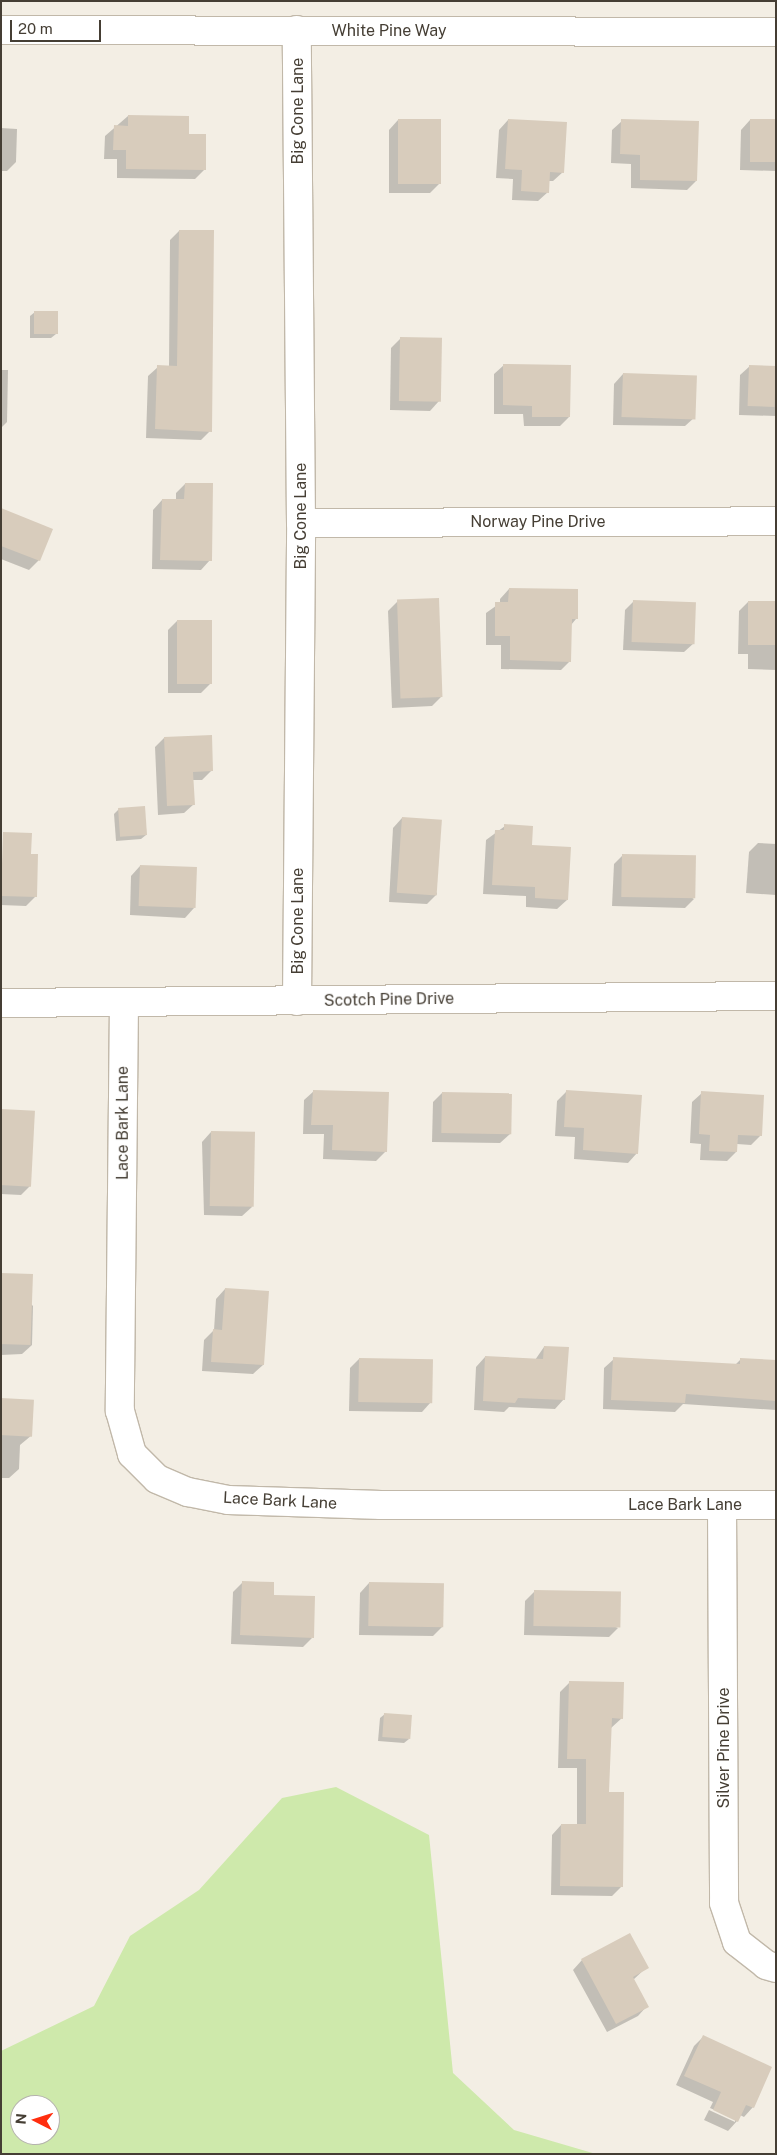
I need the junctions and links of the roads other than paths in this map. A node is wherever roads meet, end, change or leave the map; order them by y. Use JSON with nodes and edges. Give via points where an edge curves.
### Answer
{"nodes":[{"id":1,"x":1,"y":30,"type":"edge"},
{"id":2,"x":297,"y":30,"type":"junction"},
{"id":3,"x":776,"y":32,"type":"edge"},
{"id":4,"x":776,"y":521,"type":"edge"},
{"id":5,"x":301,"y":523,"type":"junction"},
{"id":6,"x":776,"y":996,"type":"edge"},
{"id":7,"x":297,"y":1001,"type":"junction"},
{"id":8,"x":124,"y":1002,"type":"junction"},
{"id":9,"x":1,"y":1004,"type":"edge"},
{"id":10,"x":722,"y":1505,"type":"junction"},
{"id":11,"x":776,"y":1505,"type":"edge"},
{"id":12,"x":776,"y":1968,"type":"edge"}],
"edges":[{"from":1,"to":2,"type":"street","name":"White Pine Way"},
{"from":2,"to":3,"type":"street","name":"White Pine Way"},
{"from":2,"to":5,"type":"street","name":"Big Cone Lane"},
{"from":4,"to":5,"type":"street","name":"Norway Pine Drive"},
{"from":5,"to":7,"type":"street","name":"Big Cone Lane"},
{"from":6,"to":7,"type":"street","name":"Scotch Pine Drive"},
{"from":7,"to":8,"type":"street","name":"Scotch Pine Drive"},
{"from":8,"to":9,"type":"street","name":"Scotch Pine Drive"},
{"from":8,"to":10,"type":"street","name":"Lace Bark Lane","via":[[120,1411],[132,1454],[157,1480],[188,1492],[228,1500],[382,1505]]},
{"from":10,"to":11,"type":"street","name":"Lace Bark Lane"},
{"from":10,"to":12,"type":"street","name":"Silver Pine Drive","via":[[724,1903],[737,1942],[766,1966]]}]}
